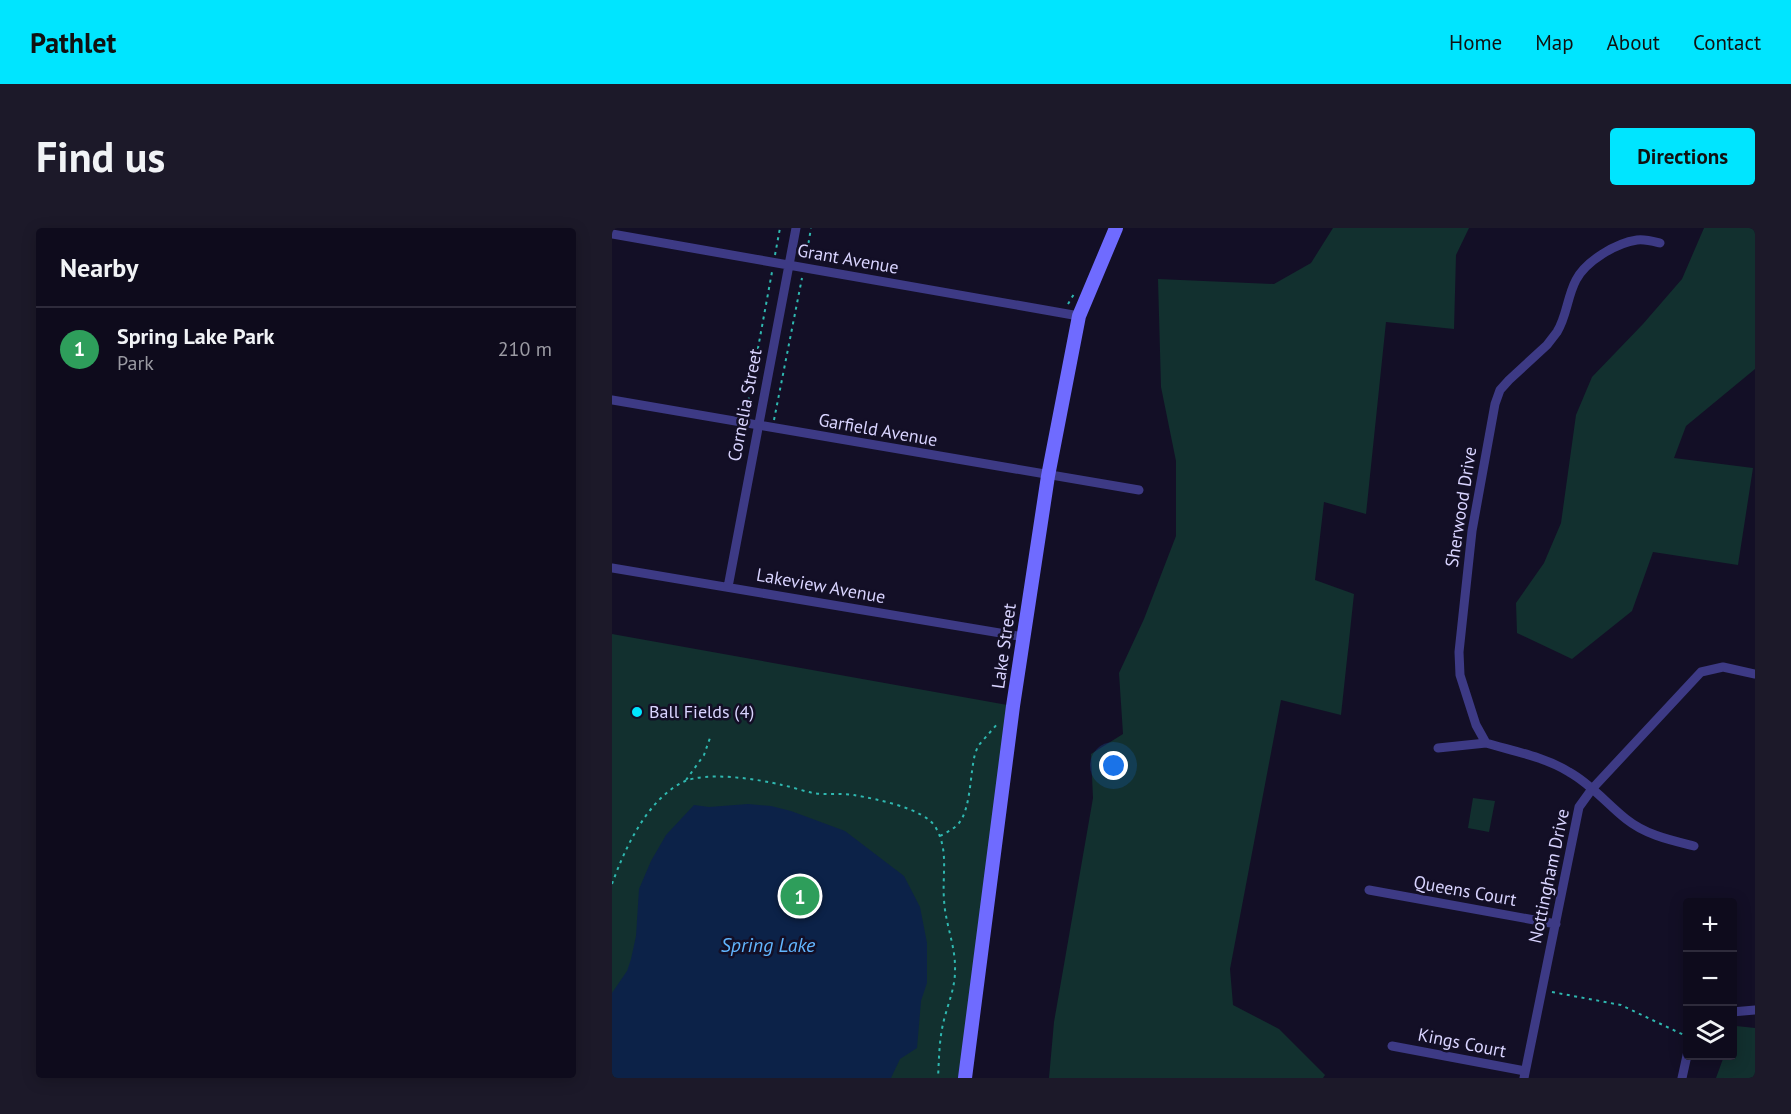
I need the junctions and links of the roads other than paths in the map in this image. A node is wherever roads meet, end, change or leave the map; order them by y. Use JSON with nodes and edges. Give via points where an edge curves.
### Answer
{"nodes":[{"id":1,"x":795,"y":228,"type":"edge"},
{"id":2,"x":1116,"y":228,"type":"edge"},
{"id":3,"x":612,"y":234,"type":"edge"},
{"id":4,"x":1660,"y":243,"type":"dead end"},
{"id":5,"x":789,"y":265,"type":"junction"},
{"id":6,"x":1079,"y":316,"type":"junction"},
{"id":7,"x":612,"y":400,"type":"edge"},
{"id":8,"x":758,"y":426,"type":"junction"},
{"id":9,"x":1048,"y":476,"type":"junction"},
{"id":10,"x":1139,"y":490,"type":"dead end"},
{"id":11,"x":612,"y":568,"type":"edge"},
{"id":12,"x":728,"y":587,"type":"junction"},
{"id":13,"x":1024,"y":637,"type":"junction"},
{"id":14,"x":1755,"y":674,"type":"edge"},
{"id":15,"x":1486,"y":743,"type":"junction"},
{"id":16,"x":1438,"y":748,"type":"dead end"},
{"id":17,"x":1592,"y":789,"type":"junction"},
{"id":18,"x":1694,"y":846,"type":"dead end"},
{"id":19,"x":1370,"y":890,"type":"dead end"},
{"id":20,"x":1556,"y":924,"type":"junction"},
{"id":21,"x":1755,"y":1010,"type":"edge"},
{"id":22,"x":1737,"y":1012,"type":"edge"},
{"id":23,"x":1392,"y":1046,"type":"dead end"},
{"id":24,"x":1686,"y":1060,"type":"edge"},
{"id":25,"x":1525,"y":1075,"type":"edge"},
{"id":26,"x":964,"y":1078,"type":"edge"},
{"id":27,"x":1682,"y":1078,"type":"edge"}],
"edges":[{"from":1,"to":5,"type":"street","name":"Cornelia Street"},
{"from":2,"to":6,"type":"street","name":"Lake Street"},
{"from":3,"to":5,"type":"street","name":"Grant Avenue"},
{"from":4,"to":15,"type":"street","name":"Sherwood Drive","via":[[1625,243],[1587,267],[1576,279],[1557,332],[1500,390],[1494,404],[1472,531],[1459,652],[1460,675]]},
{"from":5,"to":6,"type":"street","name":"Grant Avenue"},
{"from":5,"to":8,"type":"street","name":"Cornelia Street"},
{"from":6,"to":9,"type":"street","name":"Lake Street"},
{"from":7,"to":8,"type":"street","name":"Garfield Avenue"},
{"from":8,"to":9,"type":"street","name":"Garfield Avenue"},
{"from":8,"to":12,"type":"street","name":"Cornelia Street"},
{"from":9,"to":10,"type":"street","name":"Garfield Avenue"},
{"from":9,"to":13,"type":"street","name":"Lake Street"},
{"from":11,"to":12,"type":"street","name":"Lakeview Avenue"},
{"from":12,"to":13,"type":"street","name":"Lakeview Avenue"},
{"from":13,"to":26,"type":"street","name":"Lake Street"},
{"from":14,"to":17,"type":"street","name":"Nottingham Drive","via":[[1723,667],[1701,672]]},
{"from":15,"to":16,"type":"street"},
{"from":15,"to":17,"type":"street","via":[[1569,771]]},
{"from":17,"to":18,"type":"street","via":[[1643,830]]},
{"from":17,"to":20,"type":"street","name":"Nottingham Drive","via":[[1580,807]]},
{"from":19,"to":20,"type":"street","name":"Queens Court"},
{"from":20,"to":25,"type":"street","name":"Nottingham Drive"},
{"from":21,"to":22,"type":"street"},
{"from":23,"to":25,"type":"street","name":"Kings Court"},
{"from":24,"to":27,"type":"street"}]}
